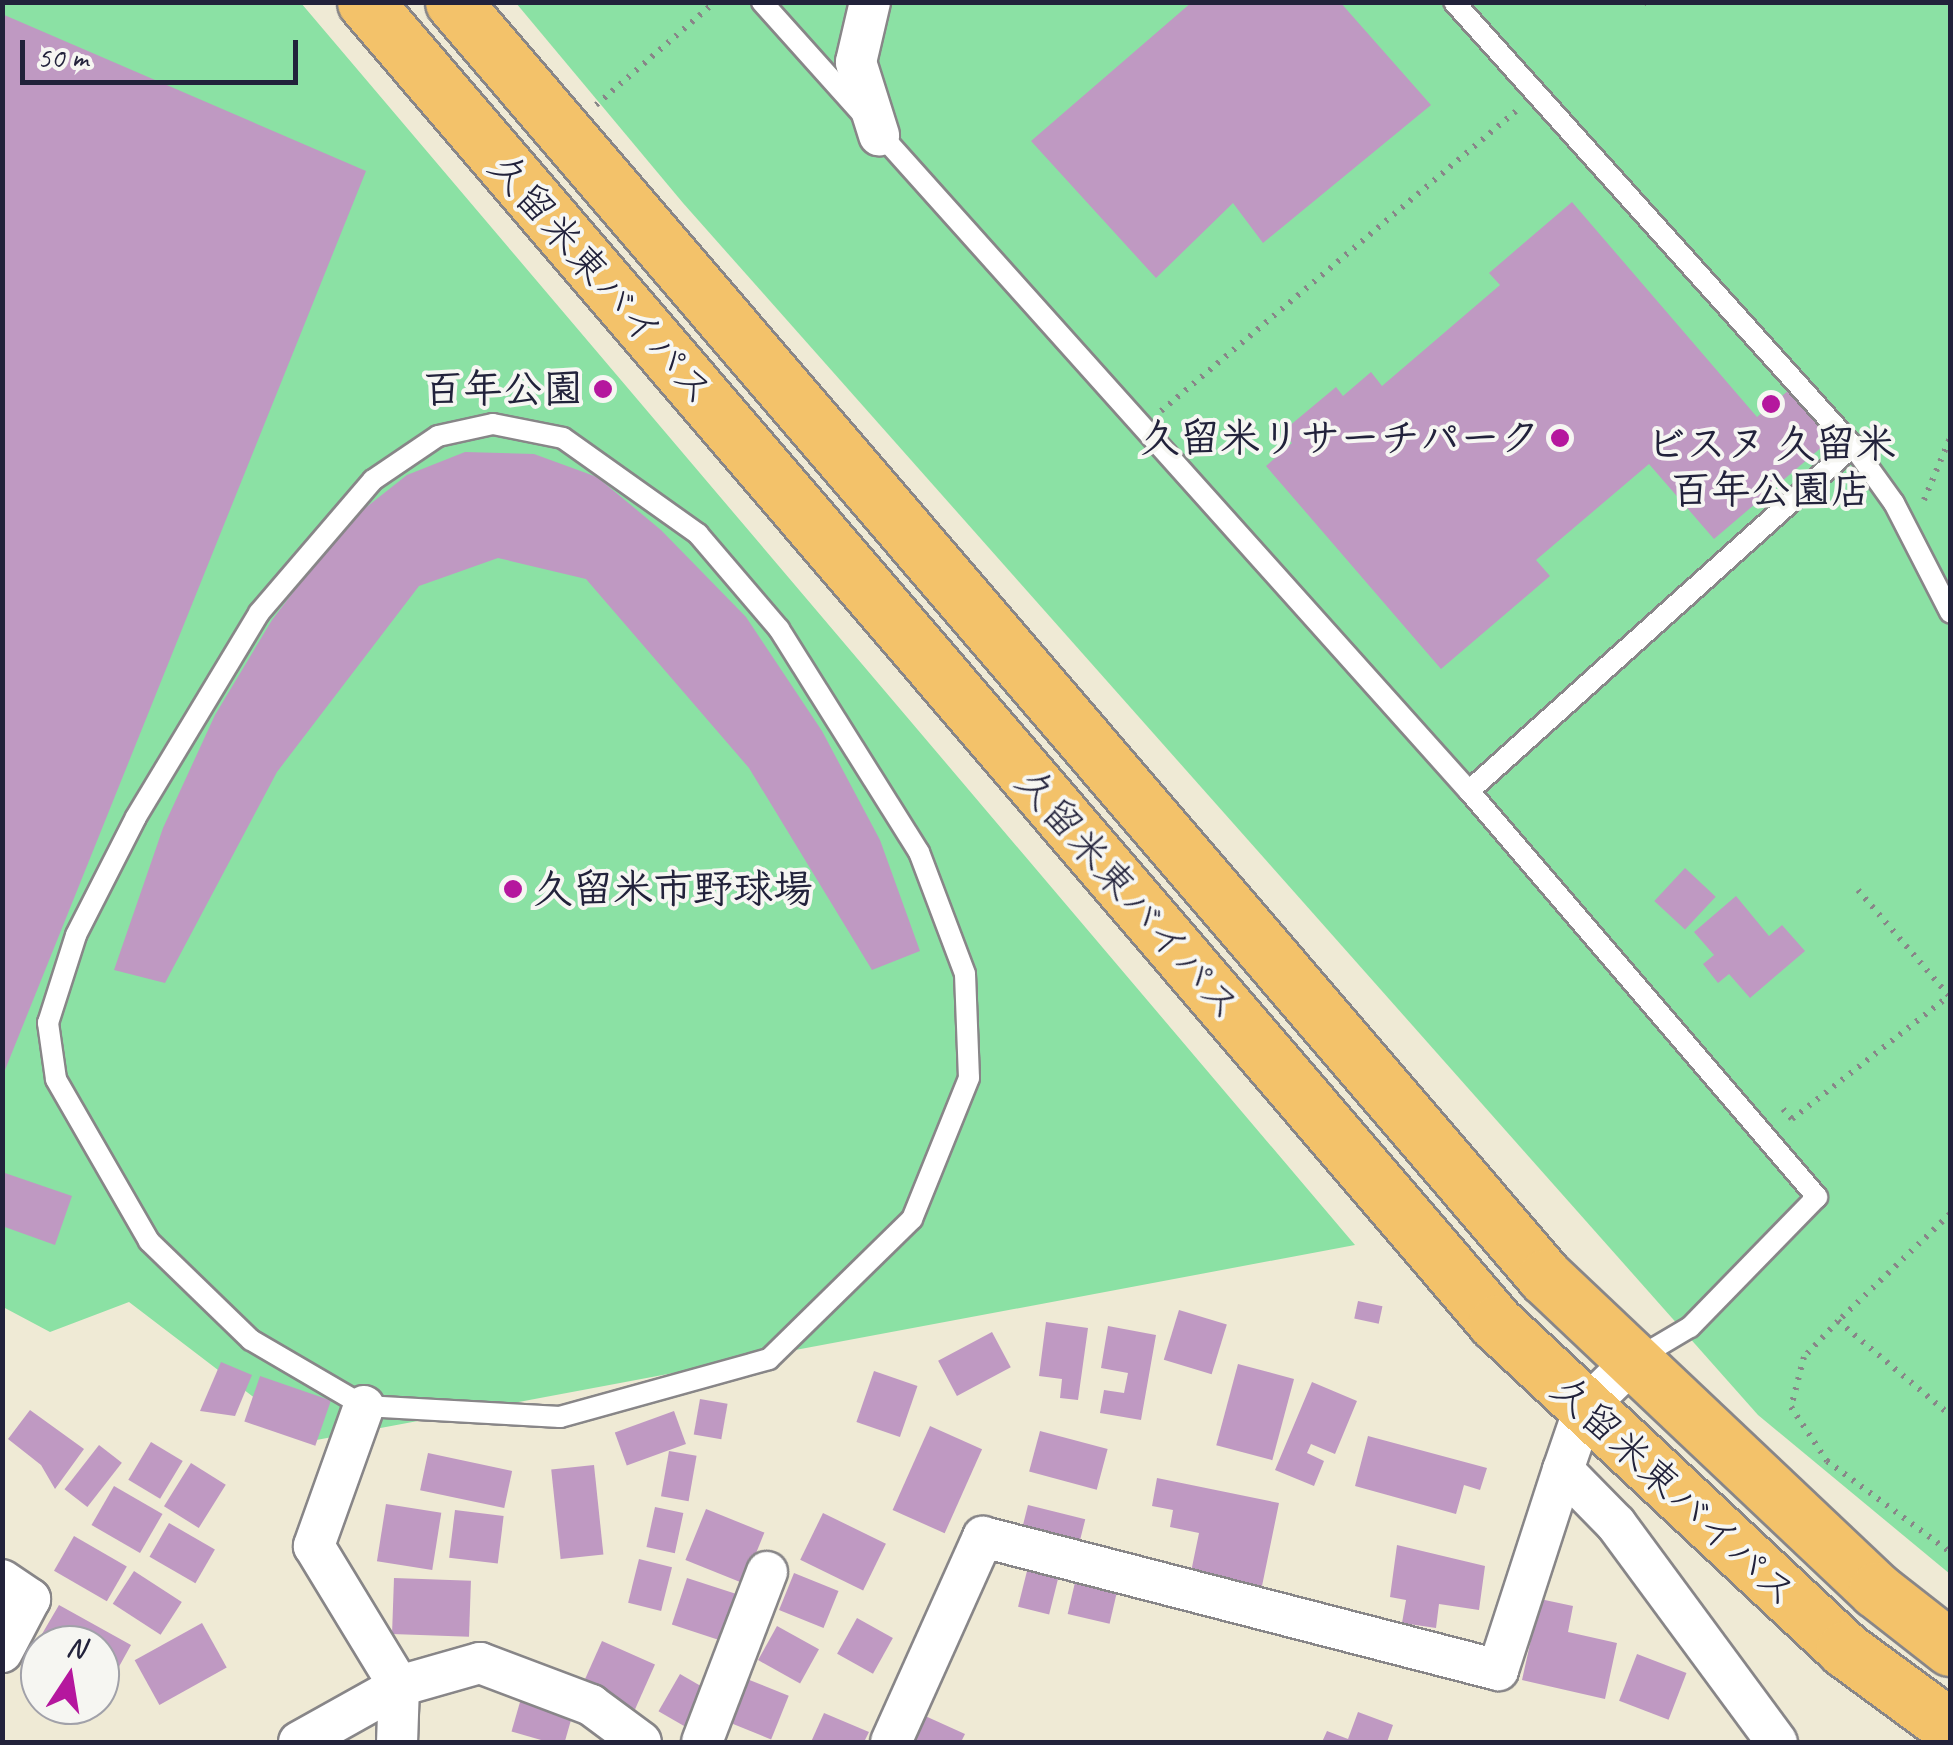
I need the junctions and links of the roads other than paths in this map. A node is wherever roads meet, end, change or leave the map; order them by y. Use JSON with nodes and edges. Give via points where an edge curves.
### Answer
{"nodes":[{"id":1,"x":364,"y":2,"type":"edge"},
{"id":2,"x":453,"y":2,"type":"edge"},
{"id":3,"x":762,"y":2,"type":"edge"},
{"id":4,"x":870,"y":2,"type":"edge"},
{"id":5,"x":1454,"y":2,"type":"edge"},
{"id":6,"x":879,"y":134,"type":"junction"},
{"id":7,"x":1853,"y":446,"type":"junction"},
{"id":8,"x":1950,"y":612,"type":"edge"},
{"id":9,"x":1470,"y":791,"type":"junction"},
{"id":10,"x":1633,"y":1361,"type":"junction"},
{"id":11,"x":364,"y":1406,"type":"junction"},
{"id":12,"x":1584,"y":1409,"type":"junction"},
{"id":13,"x":1564,"y":1470,"type":"junction"},
{"id":14,"x":767,"y":1572,"type":"dead end"},
{"id":15,"x":2,"y":1580,"type":"edge"},
{"id":16,"x":1950,"y":1648,"type":"edge"},
{"id":17,"x":2,"y":1652,"type":"edge"},
{"id":18,"x":400,"y":1686,"type":"junction"},
{"id":19,"x":1950,"y":1726,"type":"edge"},
{"id":20,"x":299,"y":1742,"type":"edge"},
{"id":21,"x":397,"y":1742,"type":"edge"},
{"id":22,"x":641,"y":1742,"type":"edge"},
{"id":23,"x":702,"y":1742,"type":"edge"},
{"id":24,"x":891,"y":1742,"type":"edge"},
{"id":25,"x":1777,"y":1742,"type":"edge"}],
"edges":[{"from":1,"to":12,"type":"highway","name":"久留米東バイパス","via":[[1496,1323]]},
{"from":2,"to":10,"type":"highway","name":"久留米東バイパス","via":[[1545,1278]]},
{"from":3,"to":6,"type":"lane"},
{"from":4,"to":6,"type":"street","via":[[856,62]]},
{"from":5,"to":7,"type":"lane"},
{"from":6,"to":9,"type":"lane"},
{"from":7,"to":8,"type":"lane"},
{"from":7,"to":9,"type":"lane"},
{"from":9,"to":10,"type":"lane","via":[[1817,1198],[1690,1327]]},
{"from":10,"to":12,"type":"street"},
{"from":10,"to":16,"type":"highway","name":"久留米東バイパス","via":[[1876,1590]]},
{"from":11,"to":11,"type":"lane","via":[[560,1417],[768,1359],[912,1219],[969,1078],[965,974],[919,852],[779,630],[698,534],[642,489],[564,438],[493,424],[438,436],[373,480],[259,613],[136,818],[76,935],[48,1024],[56,1079],[149,1241],[250,1340]]},
{"from":11,"to":18,"type":"street","via":[[314,1546]]},
{"from":12,"to":13,"type":"street"},
{"from":12,"to":19,"type":"highway","name":"久留米東バイパス","via":[[1844,1649]]},
{"from":13,"to":24,"type":"street","via":[[1498,1670],[982,1538]]},
{"from":13,"to":25,"type":"street","via":[[1616,1524]]},
{"from":14,"to":23,"type":"street"},
{"from":15,"to":17,"type":"street","via":[[30,1598]]},
{"from":18,"to":20,"type":"street"},
{"from":18,"to":21,"type":"street"},
{"from":18,"to":22,"type":"street","via":[[480,1664],[591,1705]]}]}
